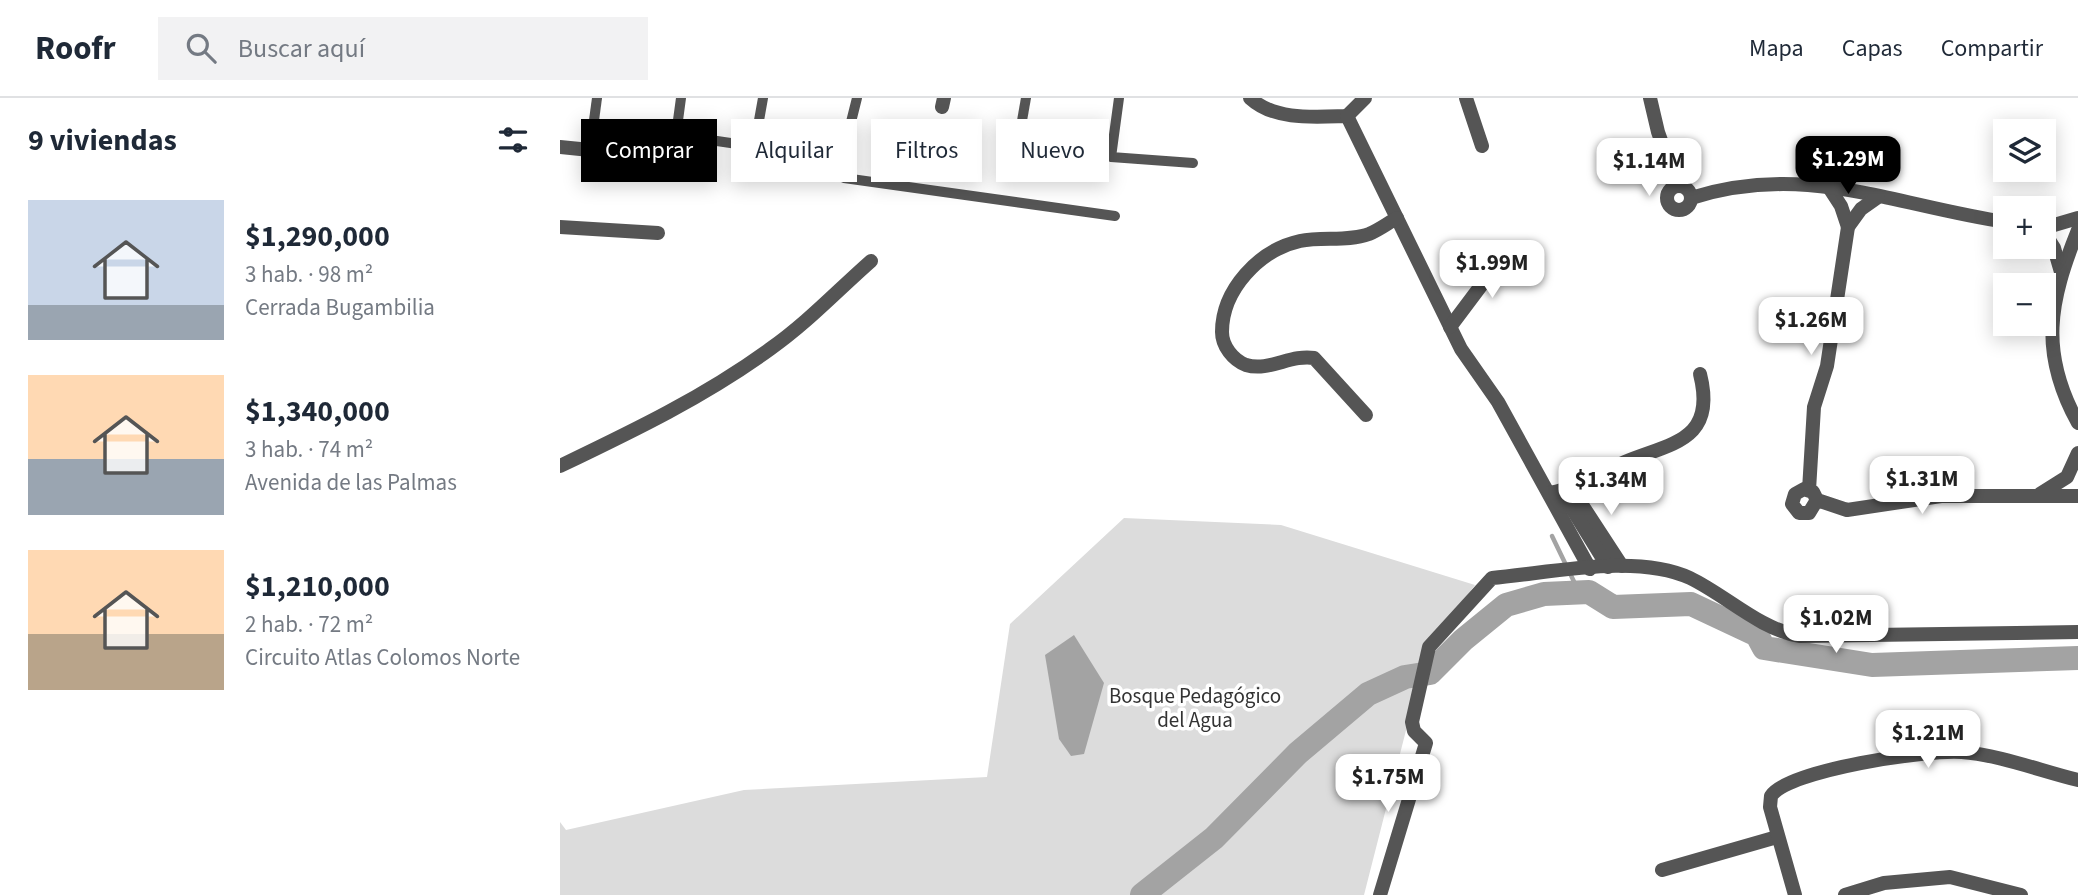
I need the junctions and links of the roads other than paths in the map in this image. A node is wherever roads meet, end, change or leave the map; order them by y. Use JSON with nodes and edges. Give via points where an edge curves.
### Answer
{"nodes":[{"id":1,"x":597,"y":98,"type":"edge"},
{"id":2,"x":681,"y":98,"type":"edge"},
{"id":3,"x":763,"y":98,"type":"edge"},
{"id":4,"x":857,"y":98,"type":"edge"},
{"id":5,"x":1026,"y":98,"type":"edge"},
{"id":6,"x":1119,"y":98,"type":"edge"},
{"id":7,"x":1250,"y":98,"type":"edge"},
{"id":8,"x":1366,"y":98,"type":"edge"},
{"id":9,"x":1466,"y":98,"type":"edge"},
{"id":10,"x":1650,"y":98,"type":"edge"},
{"id":11,"x":1347,"y":116,"type":"junction"},
{"id":12,"x":594,"y":119,"type":"edge"},
{"id":13,"x":1022,"y":119,"type":"edge"},
{"id":14,"x":731,"y":143,"type":"edge"},
{"id":15,"x":1482,"y":146,"type":"dead end"},
{"id":16,"x":560,"y":147,"type":"edge"},
{"id":17,"x":581,"y":149,"type":"edge"},
{"id":18,"x":1193,"y":163,"type":"dead end"},
{"id":19,"x":857,"y":180,"type":"edge"},
{"id":20,"x":1677,"y":185,"type":"junction"},
{"id":21,"x":1828,"y":186,"type":"junction"},
{"id":22,"x":1878,"y":197,"type":"junction"},
{"id":23,"x":1691,"y":198,"type":"junction"},
{"id":24,"x":1115,"y":216,"type":"dead end"},
{"id":25,"x":1397,"y":218,"type":"junction"},
{"id":26,"x":2078,"y":218,"type":"edge"},
{"id":27,"x":1993,"y":219,"type":"edge"},
{"id":28,"x":2056,"y":226,"type":"edge"},
{"id":29,"x":560,"y":227,"type":"edge"},
{"id":30,"x":1848,"y":227,"type":"junction"},
{"id":31,"x":2078,"y":230,"type":"edge"},
{"id":32,"x":658,"y":233,"type":"dead end"},
{"id":33,"x":2056,"y":255,"type":"edge"},
{"id":34,"x":871,"y":261,"type":"dead end"},
{"id":35,"x":1527,"y":265,"type":"dead end"},
{"id":36,"x":2061,"y":272,"type":"junction"},
{"id":37,"x":1450,"y":327,"type":"junction"},
{"id":38,"x":1700,"y":374,"type":"dead end"},
{"id":39,"x":1366,"y":415,"type":"dead end"},
{"id":40,"x":2078,"y":423,"type":"edge"},
{"id":41,"x":2078,"y":453,"type":"edge"},
{"id":42,"x":560,"y":466,"type":"edge"},
{"id":43,"x":1561,"y":490,"type":"junction"},
{"id":44,"x":2036,"y":496,"type":"junction"},
{"id":45,"x":2078,"y":496,"type":"edge"},
{"id":46,"x":1615,"y":566,"type":"junction"},
{"id":47,"x":1584,"y":569,"type":"junction"},
{"id":48,"x":2078,"y":632,"type":"edge"},
{"id":49,"x":2078,"y":780,"type":"edge"},
{"id":50,"x":1777,"y":837,"type":"junction"},
{"id":51,"x":1662,"y":870,"type":"dead end"},
{"id":52,"x":1380,"y":895,"type":"edge"},
{"id":53,"x":1795,"y":895,"type":"edge"},
{"id":54,"x":1845,"y":895,"type":"edge"},
{"id":55,"x":2021,"y":895,"type":"edge"}],
"edges":[{"from":1,"to":12,"type":"street"},
{"from":2,"to":14,"type":"street","via":[[676,135]]},
{"from":3,"to":4,"type":"street","via":[[758,126],[848,134]]},
{"from":5,"to":13,"type":"street"},
{"from":6,"to":18,"type":"street","via":[[1111,157]]},
{"from":7,"to":11,"type":"street","via":[[1275,112]]},
{"from":8,"to":11,"type":"street"},
{"from":9,"to":15,"type":"street"},
{"from":10,"to":20,"type":"street"},
{"from":11,"to":25,"type":"street"},
{"from":16,"to":17,"type":"street"},
{"from":19,"to":24,"type":"street"},
{"from":20,"to":23,"type":"street","via":[[1687,188]]},
{"from":20,"to":23,"type":"street","via":[[1667,195],[1672,209],[1687,207]]},
{"from":21,"to":22,"type":"street"},
{"from":21,"to":23,"type":"street","via":[[1766,182],[1729,186]]},
{"from":21,"to":30,"type":"street"},
{"from":22,"to":27,"type":"street"},
{"from":22,"to":30,"type":"street","via":[[1861,209]]},
{"from":25,"to":37,"type":"street"},
{"from":25,"to":39,"type":"street","via":[[1370,234],[1301,241],[1279,248],[1243,276],[1222,317],[1222,338],[1237,360],[1261,367],[1303,356],[1314,358]]},
{"from":26,"to":28,"type":"street"},
{"from":29,"to":32,"type":"street"},
{"from":30,"to":44,"type":"street","via":[[1827,366],[1814,407],[1813,495],[1847,510],[1941,496]]},
{"from":31,"to":36,"type":"street"},
{"from":33,"to":36,"type":"street"},
{"from":34,"to":42,"type":"street","via":[[773,347],[725,381]]},
{"from":35,"to":37,"type":"street","via":[[1483,284]]},
{"from":36,"to":40,"type":"street","via":[[2051,343],[2063,390]]},
{"from":37,"to":43,"type":"street"},
{"from":38,"to":43,"type":"street","via":[[1705,393],[1701,416],[1676,445]]},
{"from":41,"to":44,"type":"street","via":[[2067,477]]},
{"from":43,"to":46,"type":"street"},
{"from":43,"to":47,"type":"street"},
{"from":44,"to":45,"type":"street"},
{"from":46,"to":47,"type":"street"},
{"from":46,"to":48,"type":"street","via":[[1671,570],[1778,632],[1799,636]]},
{"from":47,"to":52,"type":"street","via":[[1492,579],[1429,647],[1412,722],[1426,743]]},
{"from":49,"to":50,"type":"street","via":[[1966,752],[1941,751],[1861,763],[1785,783],[1770,796]]},
{"from":50,"to":51,"type":"street"},
{"from":50,"to":53,"type":"street"},
{"from":54,"to":55,"type":"street","via":[[1884,883],[1950,877]]}]}
